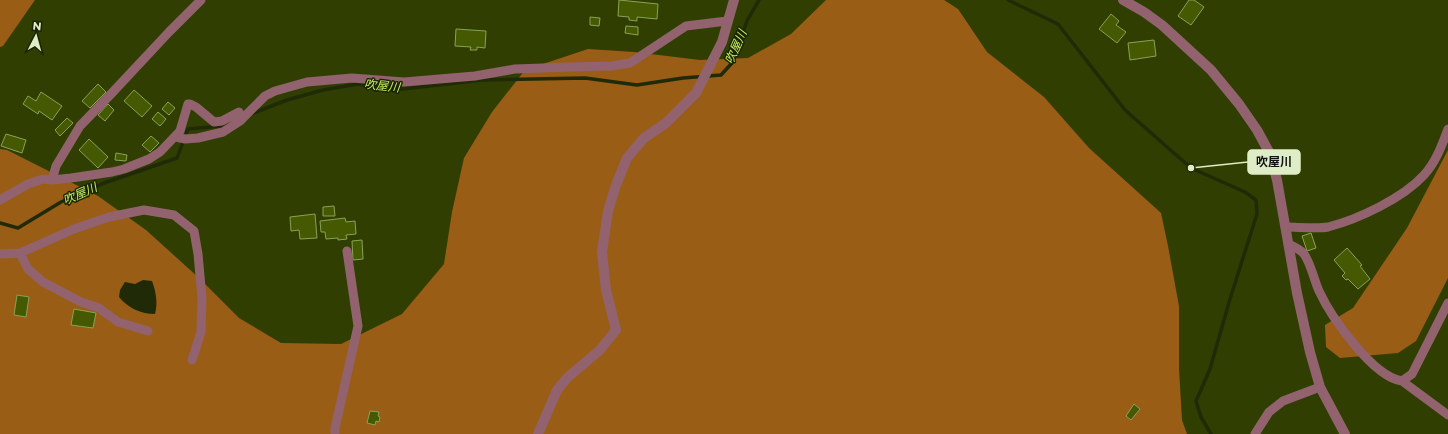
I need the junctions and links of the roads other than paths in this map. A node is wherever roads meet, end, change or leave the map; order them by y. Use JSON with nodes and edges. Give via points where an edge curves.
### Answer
{"nodes":[{"id":1,"x":201,"y":0,"type":"edge"},
{"id":2,"x":734,"y":0,"type":"edge"},
{"id":3,"x":1123,"y":0,"type":"edge"},
{"id":4,"x":727,"y":21,"type":"junction"},
{"id":5,"x":239,"y":112,"type":"dead end"},
{"id":6,"x":1448,"y":129,"type":"edge"},
{"id":7,"x":176,"y":137,"type":"junction"},
{"id":8,"x":52,"y":180,"type":"junction"},
{"id":9,"x":0,"y":200,"type":"edge"},
{"id":10,"x":1286,"y":227,"type":"junction"},
{"id":11,"x":1289,"y":244,"type":"junction"},
{"id":12,"x":347,"y":251,"type":"dead end"},
{"id":13,"x":20,"y":253,"type":"junction"},
{"id":14,"x":0,"y":254,"type":"edge"},
{"id":15,"x":1448,"y":303,"type":"edge"},
{"id":16,"x":148,"y":331,"type":"dead end"},
{"id":17,"x":192,"y":360,"type":"dead end"},
{"id":18,"x":1402,"y":381,"type":"junction"},
{"id":19,"x":1320,"y":387,"type":"junction"},
{"id":20,"x":1448,"y":415,"type":"edge"},
{"id":21,"x":335,"y":434,"type":"edge"},
{"id":22,"x":538,"y":434,"type":"edge"},
{"id":23,"x":1255,"y":434,"type":"edge"},
{"id":24,"x":1345,"y":434,"type":"edge"}],
"edges":[{"from":1,"to":8,"type":"street","via":[[80,126],[56,166]]},
{"from":2,"to":4,"type":"street"},
{"from":3,"to":10,"type":"street","via":[[1162,25],[1211,70],[1239,104],[1269,152]]},
{"from":4,"to":7,"type":"street","via":[[686,26],[630,63],[611,66],[515,69],[475,76],[404,82],[352,78],[307,82],[265,96],[232,128],[223,132],[198,138]]},
{"from":4,"to":22,"type":"street","via":[[722,42],[696,93],[666,123],[644,138],[626,158],[608,211],[602,252],[606,290],[616,330],[600,350],[568,377],[557,390]]},
{"from":5,"to":7,"type":"street","via":[[222,121],[214,122],[196,107],[188,104]]},
{"from":6,"to":10,"type":"street","via":[[1437,157],[1425,174],[1402,194],[1366,213],[1327,227]]},
{"from":7,"to":8,"type":"street","via":[[149,159],[124,170]]},
{"from":8,"to":9,"type":"street","via":[[43,179],[28,184]]},
{"from":10,"to":11,"type":"street"},
{"from":11,"to":18,"type":"street","via":[[1304,254],[1320,292],[1356,346],[1378,370]]},
{"from":11,"to":19,"type":"street","via":[[1297,293]]},
{"from":12,"to":21,"type":"street","via":[[358,326]]},
{"from":13,"to":14,"type":"street"},
{"from":13,"to":16,"type":"street","via":[[28,269],[43,282],[81,302],[99,308],[118,322]]},
{"from":13,"to":17,"type":"street","via":[[109,217],[144,210],[174,215],[194,231],[198,254],[202,298],[201,332]]},
{"from":15,"to":18,"type":"street","via":[[1412,374]]},
{"from":18,"to":20,"type":"street"},
{"from":19,"to":23,"type":"street","via":[[1283,401],[1269,412]]},
{"from":19,"to":24,"type":"street"}]}
